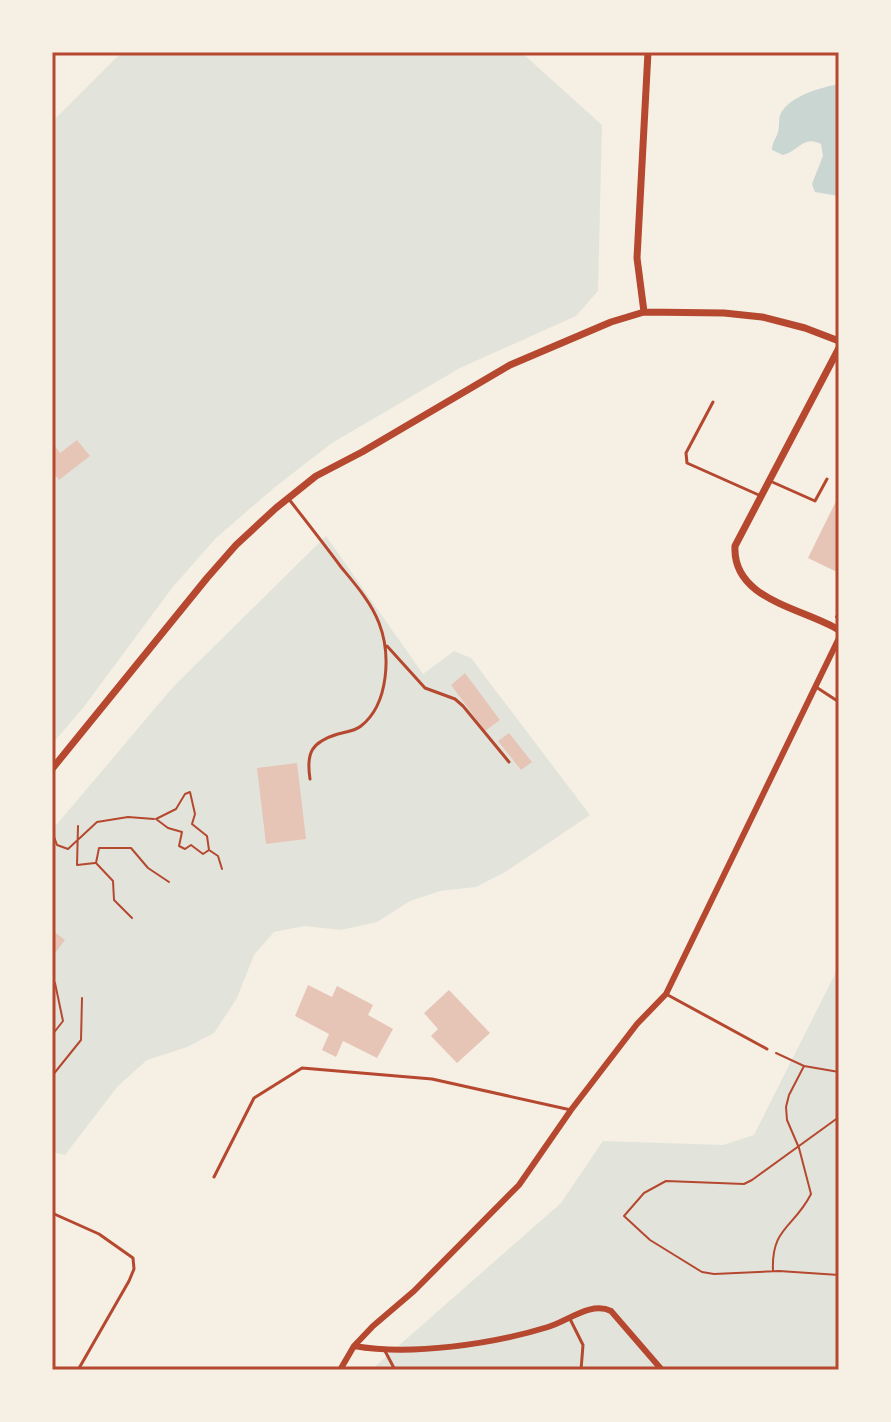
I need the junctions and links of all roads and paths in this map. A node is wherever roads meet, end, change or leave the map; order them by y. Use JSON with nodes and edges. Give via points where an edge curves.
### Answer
{"nodes":[{"id":1,"x":648,"y":52,"type":"edge"},
{"id":2,"x":644,"y":312,"type":"junction"},
{"id":3,"x":839,"y":341,"type":"edge"},
{"id":4,"x":839,"y":348,"type":"edge"},
{"id":5,"x":713,"y":402,"type":"dead end"},
{"id":6,"x":827,"y":479,"type":"dead end"},
{"id":7,"x":770,"y":481,"type":"junction"},
{"id":8,"x":761,"y":496,"type":"junction"},
{"id":9,"x":288,"y":498,"type":"junction"},
{"id":10,"x":839,"y":630,"type":"edge"},
{"id":11,"x":839,"y":638,"type":"edge"},
{"id":12,"x":387,"y":646,"type":"junction"},
{"id":13,"x":816,"y":687,"type":"junction"},
{"id":14,"x":839,"y":702,"type":"edge"},
{"id":15,"x":509,"y":762,"type":"dead end"},
{"id":16,"x":52,"y":769,"type":"edge"},
{"id":17,"x":310,"y":779,"type":"dead end"},
{"id":18,"x":156,"y":819,"type":"junction"},
{"id":19,"x":78,"y":826,"type":"dead end"},
{"id":20,"x":52,"y":831,"type":"edge"},
{"id":21,"x":77,"y":842,"type":"junction"},
{"id":22,"x":209,"y":850,"type":"junction"},
{"id":23,"x":96,"y":863,"type":"junction"},
{"id":24,"x":222,"y":869,"type":"dead end"},
{"id":25,"x":169,"y":882,"type":"dead end"},
{"id":26,"x":132,"y":918,"type":"dead end"},
{"id":27,"x":55,"y":983,"type":"dead end"},
{"id":28,"x":666,"y":994,"type":"junction"},
{"id":29,"x":82,"y":998,"type":"dead end"},
{"id":30,"x":52,"y":1035,"type":"edge"},
{"id":31,"x":767,"y":1049,"type":"joint"},
{"id":32,"x":804,"y":1066,"type":"junction"},
{"id":33,"x":839,"y":1072,"type":"edge"},
{"id":34,"x":52,"y":1076,"type":"edge"},
{"id":35,"x":571,"y":1110,"type":"junction"},
{"id":36,"x":839,"y":1117,"type":"edge"},
{"id":37,"x":799,"y":1148,"type":"junction"},
{"id":38,"x":214,"y":1177,"type":"dead end"},
{"id":39,"x":52,"y":1213,"type":"edge"},
{"id":40,"x":773,"y":1271,"type":"junction"},
{"id":41,"x":839,"y":1275,"type":"edge"},
{"id":42,"x":570,"y":1319,"type":"junction"},
{"id":43,"x":354,"y":1346,"type":"junction"},
{"id":44,"x":384,"y":1348,"type":"junction"},
{"id":45,"x":78,"y":1370,"type":"edge"},
{"id":46,"x":340,"y":1370,"type":"edge"},
{"id":47,"x":395,"y":1370,"type":"edge"},
{"id":48,"x":581,"y":1370,"type":"edge"},
{"id":49,"x":662,"y":1370,"type":"edge"}],
"edges":[{"from":1,"to":2,"type":"street","via":[[637,258]]},
{"from":2,"to":3,"type":"street","via":[[762,317]]},
{"from":2,"to":9,"type":"street","via":[[510,365],[316,476]]},
{"from":4,"to":7,"type":"street"},
{"from":5,"to":8,"type":"lane","via":[[686,453],[687,463]]},
{"from":6,"to":7,"type":"lane","via":[[815,501]]},
{"from":7,"to":8,"type":"street"},
{"from":8,"to":10,"type":"street","via":[[735,546],[741,573],[757,591]]},
{"from":9,"to":12,"type":"lane","via":[[364,595]]},
{"from":9,"to":16,"type":"street","via":[[207,578]]},
{"from":11,"to":13,"type":"street"},
{"from":12,"to":15,"type":"lane","via":[[418,683],[463,706]]},
{"from":12,"to":17,"type":"lane","via":[[380,700],[371,717],[358,729],[316,745],[307,762]]},
{"from":13,"to":14,"type":"lane"},
{"from":13,"to":28,"type":"street"},
{"from":18,"to":21,"type":"path","via":[[97,822]]},
{"from":18,"to":22,"type":"path","via":[[182,832],[179,846],[191,845],[203,854]]},
{"from":18,"to":22,"type":"path","via":[[176,809],[190,792],[192,824],[207,836]]},
{"from":19,"to":21,"type":"path"},
{"from":20,"to":21,"type":"path","via":[[57,845],[68,849]]},
{"from":21,"to":23,"type":"path","via":[[77,865]]},
{"from":22,"to":24,"type":"path","via":[[218,856]]},
{"from":23,"to":25,"type":"path","via":[[99,848],[131,848]]},
{"from":23,"to":26,"type":"path","via":[[113,881],[114,900]]},
{"from":27,"to":30,"type":"path","via":[[63,1021]]},
{"from":28,"to":31,"type":"lane"},
{"from":28,"to":35,"type":"street"},
{"from":29,"to":34,"type":"path","via":[[81,1040]]},
{"from":31,"to":32,"type":"path"},
{"from":32,"to":33,"type":"path"},
{"from":32,"to":37,"type":"path","via":[[786,1107]]},
{"from":35,"to":38,"type":"lane","via":[[432,1079],[302,1068],[254,1098]]},
{"from":35,"to":43,"type":"street","via":[[519,1185]]},
{"from":36,"to":37,"type":"path"},
{"from":37,"to":40,"type":"path","via":[[811,1194],[775,1242]]},
{"from":37,"to":40,"type":"path","via":[[744,1184],[666,1181],[644,1193],[624,1216],[658,1246],[702,1272]]},
{"from":39,"to":45,"type":"lane","via":[[99,1234],[133,1258],[129,1281]]},
{"from":40,"to":41,"type":"path"},
{"from":42,"to":44,"type":"street","via":[[451,1347]]},
{"from":42,"to":48,"type":"lane","via":[[583,1345]]},
{"from":42,"to":49,"type":"street","via":[[598,1308],[611,1311]]},
{"from":43,"to":44,"type":"street"},
{"from":43,"to":46,"type":"street"},
{"from":44,"to":47,"type":"lane"}]}
